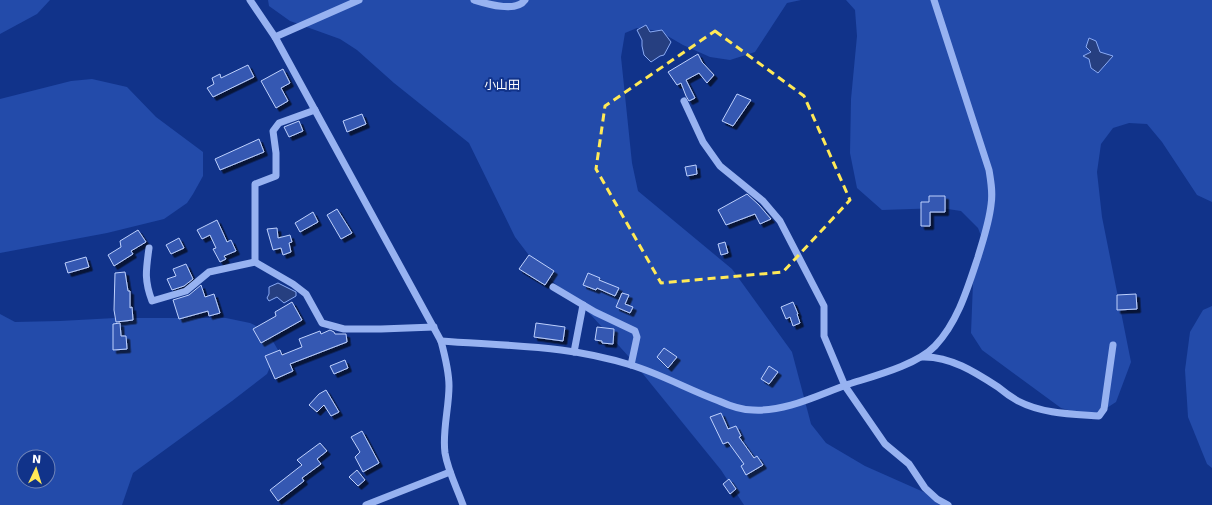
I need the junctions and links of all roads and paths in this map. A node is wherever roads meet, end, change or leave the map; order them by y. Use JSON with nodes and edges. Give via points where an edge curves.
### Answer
{"nodes":[{"id":1,"x":250,"y":0,"type":"edge"},
{"id":2,"x":359,"y":0,"type":"edge"},
{"id":3,"x":474,"y":0,"type":"edge"},
{"id":4,"x":525,"y":0,"type":"edge"},
{"id":5,"x":934,"y":0,"type":"edge"},
{"id":6,"x":275,"y":37,"type":"junction"},
{"id":7,"x":684,"y":101,"type":"dead end"},
{"id":8,"x":315,"y":110,"type":"junction"},
{"id":9,"x":149,"y":248,"type":"dead end"},
{"id":10,"x":255,"y":262,"type":"junction"},
{"id":11,"x":553,"y":287,"type":"dead end"},
{"id":12,"x":583,"y":305,"type":"junction"},
{"id":13,"x":434,"y":327,"type":"junction"},
{"id":14,"x":441,"y":341,"type":"junction"},
{"id":15,"x":1113,"y":344,"type":"dead end"},
{"id":16,"x":574,"y":352,"type":"junction"},
{"id":17,"x":922,"y":357,"type":"junction"},
{"id":18,"x":631,"y":365,"type":"junction"},
{"id":19,"x":845,"y":386,"type":"junction"},
{"id":20,"x":450,"y":472,"type":"junction"},
{"id":21,"x":366,"y":505,"type":"edge"},
{"id":22,"x":464,"y":505,"type":"edge"},
{"id":23,"x":948,"y":505,"type":"edge"}],
"edges":[{"from":1,"to":6,"type":"street"},
{"from":2,"to":6,"type":"street"},
{"from":3,"to":4,"type":"street","via":[[490,5],[515,7]]},
{"from":5,"to":17,"type":"street","via":[[989,170],[992,204],[968,288],[958,310],[944,336]]},
{"from":6,"to":8,"type":"street"},
{"from":7,"to":19,"type":"street","via":[[703,142],[720,166],[763,201],[780,220],[824,306],[824,336]]},
{"from":8,"to":10,"type":"street","via":[[279,123],[273,131],[276,176],[255,184]]},
{"from":8,"to":13,"type":"street"},
{"from":9,"to":10,"type":"street","via":[[145,274],[152,301],[186,291],[209,272]]},
{"from":10,"to":13,"type":"street","via":[[306,294],[322,323],[344,329]]},
{"from":11,"to":12,"type":"street"},
{"from":12,"to":16,"type":"street"},
{"from":12,"to":18,"type":"street","via":[[635,331],[637,336]]},
{"from":13,"to":14,"type":"street"},
{"from":14,"to":16,"type":"street"},
{"from":14,"to":20,"type":"street","via":[[447,363],[449,386],[445,453]]},
{"from":15,"to":17,"type":"street","via":[[1104,409],[1099,416],[1058,413],[1033,407],[1018,401],[982,376],[954,362]]},
{"from":16,"to":18,"type":"street"},
{"from":17,"to":19,"type":"street"},
{"from":18,"to":19,"type":"street","via":[[712,399],[752,410],[767,410],[798,403]]},
{"from":19,"to":23,"type":"street","via":[[885,444],[909,464],[925,488]]},
{"from":20,"to":21,"type":"street"},
{"from":20,"to":22,"type":"street"}]}
